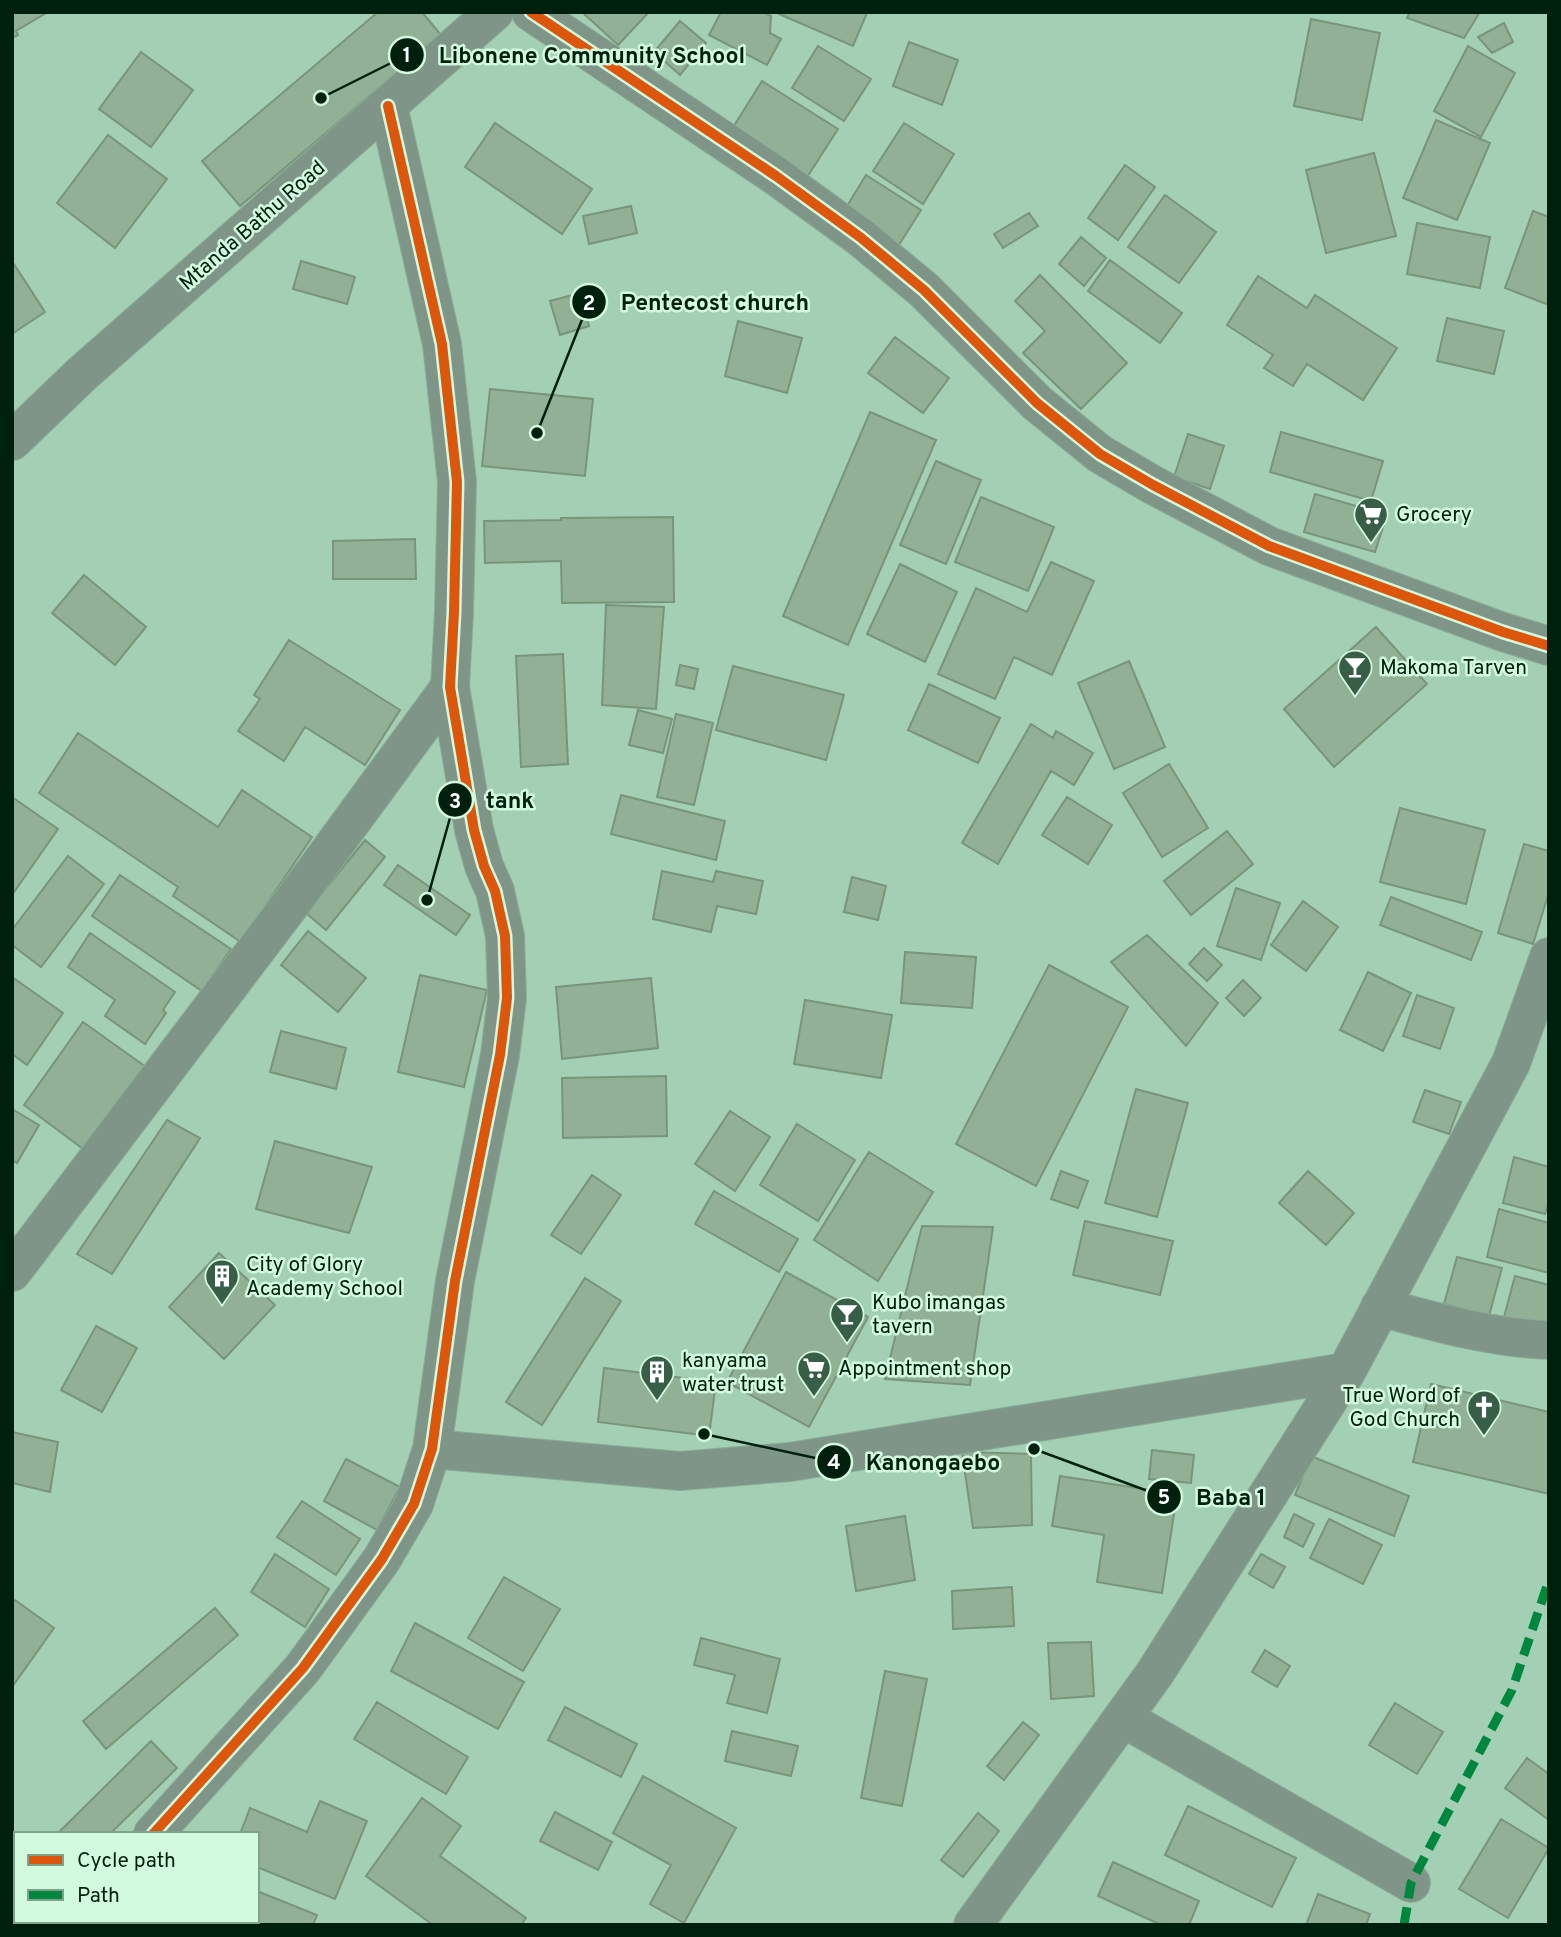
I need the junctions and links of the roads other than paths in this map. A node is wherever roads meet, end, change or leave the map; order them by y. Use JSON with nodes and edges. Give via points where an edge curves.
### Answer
{"nodes":[{"id":1,"x":494,"y":12,"type":"edge"},
{"id":2,"x":531,"y":12,"type":"edge"},
{"id":3,"x":388,"y":106,"type":"junction"},
{"id":4,"x":12,"y":441,"type":"edge"},
{"id":5,"x":1549,"y":646,"type":"edge"},
{"id":6,"x":450,"y":687,"type":"junction"},
{"id":7,"x":1549,"y":957,"type":"edge"},
{"id":8,"x":12,"y":1272,"type":"edge"},
{"id":9,"x":1380,"y":1307,"type":"junction"},
{"id":10,"x":1549,"y":1340,"type":"edge"},
{"id":11,"x":1346,"y":1372,"type":"junction"},
{"id":12,"x":432,"y":1449,"type":"junction"},
{"id":13,"x":1123,"y":1718,"type":"junction"},
{"id":14,"x":155,"y":1832,"type":"edge"},
{"id":15,"x":1411,"y":1883,"type":"dead end"},
{"id":16,"x":973,"y":1925,"type":"edge"}],
"edges":[{"from":1,"to":3,"type":"street","name":"Mtanda Bathu Road"},
{"from":2,"to":5,"type":"street","via":[[860,237],[924,290],[1037,403],[1100,454],[1269,546]]},
{"from":3,"to":4,"type":"street","name":"Mtanda Bathu Road","via":[[83,373]]},
{"from":3,"to":6,"type":"street","via":[[442,344],[457,482]]},
{"from":6,"to":8,"type":"street"},
{"from":6,"to":12,"type":"street","via":[[474,830],[505,936],[507,998],[455,1281]]},
{"from":7,"to":9,"type":"street","via":[[1511,1063]]},
{"from":9,"to":10,"type":"street","via":[[1466,1330]]},
{"from":9,"to":11,"type":"street"},
{"from":11,"to":12,"type":"street","via":[[790,1462],[680,1471]]},
{"from":11,"to":13,"type":"street"},
{"from":12,"to":14,"type":"street","via":[[414,1504],[382,1559],[303,1668]]},
{"from":13,"to":15,"type":"street"},
{"from":13,"to":16,"type":"street"}]}
